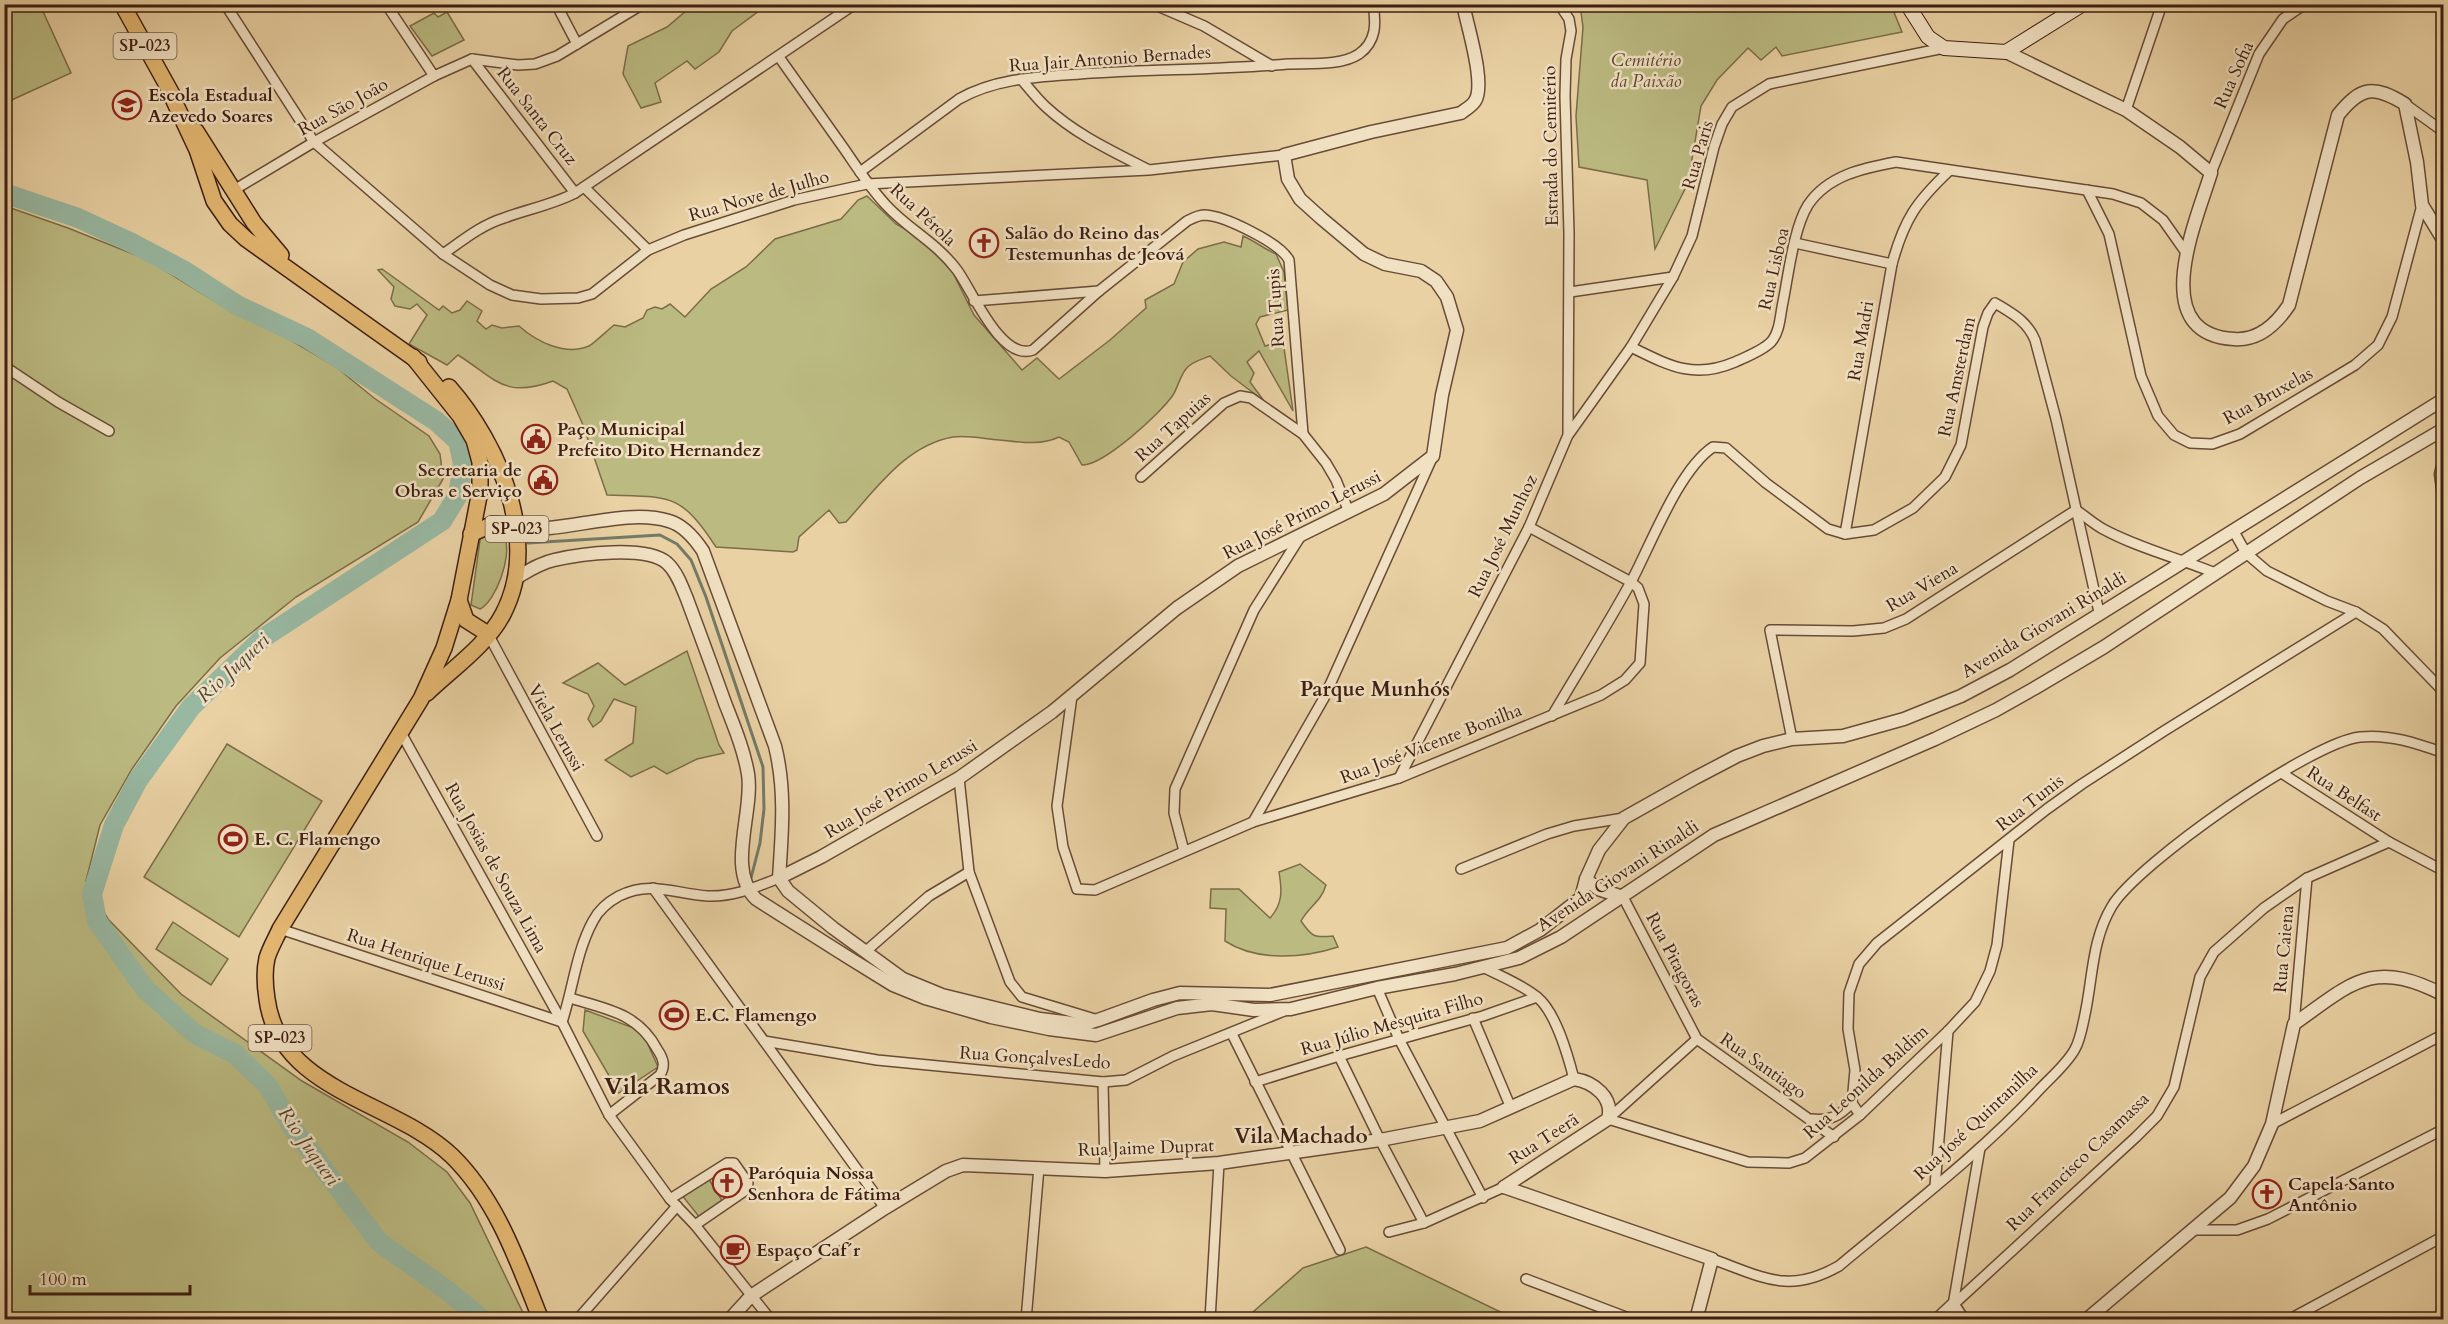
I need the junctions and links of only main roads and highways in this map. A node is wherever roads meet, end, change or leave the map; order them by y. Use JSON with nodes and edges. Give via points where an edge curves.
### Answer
{"nodes":[{"id":1,"x":122,"y":4,"type":"edge"},
{"id":2,"x":1907,"y":4,"type":"edge"},
{"id":3,"x":2084,"y":4,"type":"edge"},
{"id":4,"x":168,"y":88,"type":"junction"},
{"id":5,"x":197,"y":150,"type":"junction"},
{"id":6,"x":234,"y":190,"type":"junction"},
{"id":7,"x":309,"y":282,"type":"junction"},
{"id":8,"x":413,"y":357,"type":"junction"},
{"id":9,"x":517,"y":526,"type":"junction"},
{"id":10,"x":471,"y":534,"type":"junction"},
{"id":11,"x":459,"y":600,"type":"junction"},
{"id":12,"x":488,"y":634,"type":"junction"},
{"id":13,"x":421,"y":699,"type":"junction"},
{"id":14,"x":538,"y":1313,"type":"edge"},
{"id":15,"x":546,"y":1320,"type":"edge"}],
"edges":[{"from":1,"to":4,"type":"main road","number":"SP-023"},
{"from":2,"to":3,"type":"main road","via":[[1928,38],[1944,48],[2006,51]]},
{"from":4,"to":5,"type":"main road","number":"SP-023"},
{"from":4,"to":6,"type":"main road","number":"SP-023"},
{"from":5,"to":6,"type":"main road","via":[[222,182]]},
{"from":5,"to":7,"type":"main road","number":"SP-023","via":[[214,201],[230,224]]},
{"from":6,"to":7,"type":"main road","number":"SP-023","via":[[267,240]]},
{"from":7,"to":8,"type":"main road","number":"SP-023"},
{"from":8,"to":9,"type":"main road","number":"SP-023","via":[[445,381],[481,430],[502,476]]},
{"from":8,"to":10,"type":"main road","number":"SP-023","via":[[474,440],[480,462],[480,491]]},
{"from":9,"to":10,"type":"main road","number":"SP-023","via":[[493,524]]},
{"from":9,"to":12,"type":"main road","number":"SP-023","via":[[516,578],[503,615]]},
{"from":10,"to":11,"type":"main road","number":"SP-023"},
{"from":11,"to":12,"type":"main road","via":[[466,620]]},
{"from":11,"to":13,"type":"main road","number":"SP-023","via":[[450,633]]},
{"from":12,"to":13,"type":"main road","number":"SP-023"},
{"from":13,"to":14,"type":"main road","number":"SP-023","via":[[280,929],[267,959],[268,1006],[274,1027],[287,1048],[310,1071],[423,1134],[468,1174],[509,1241]]},
{"from":14,"to":15,"type":"main road","number":"SP-023"}]}
